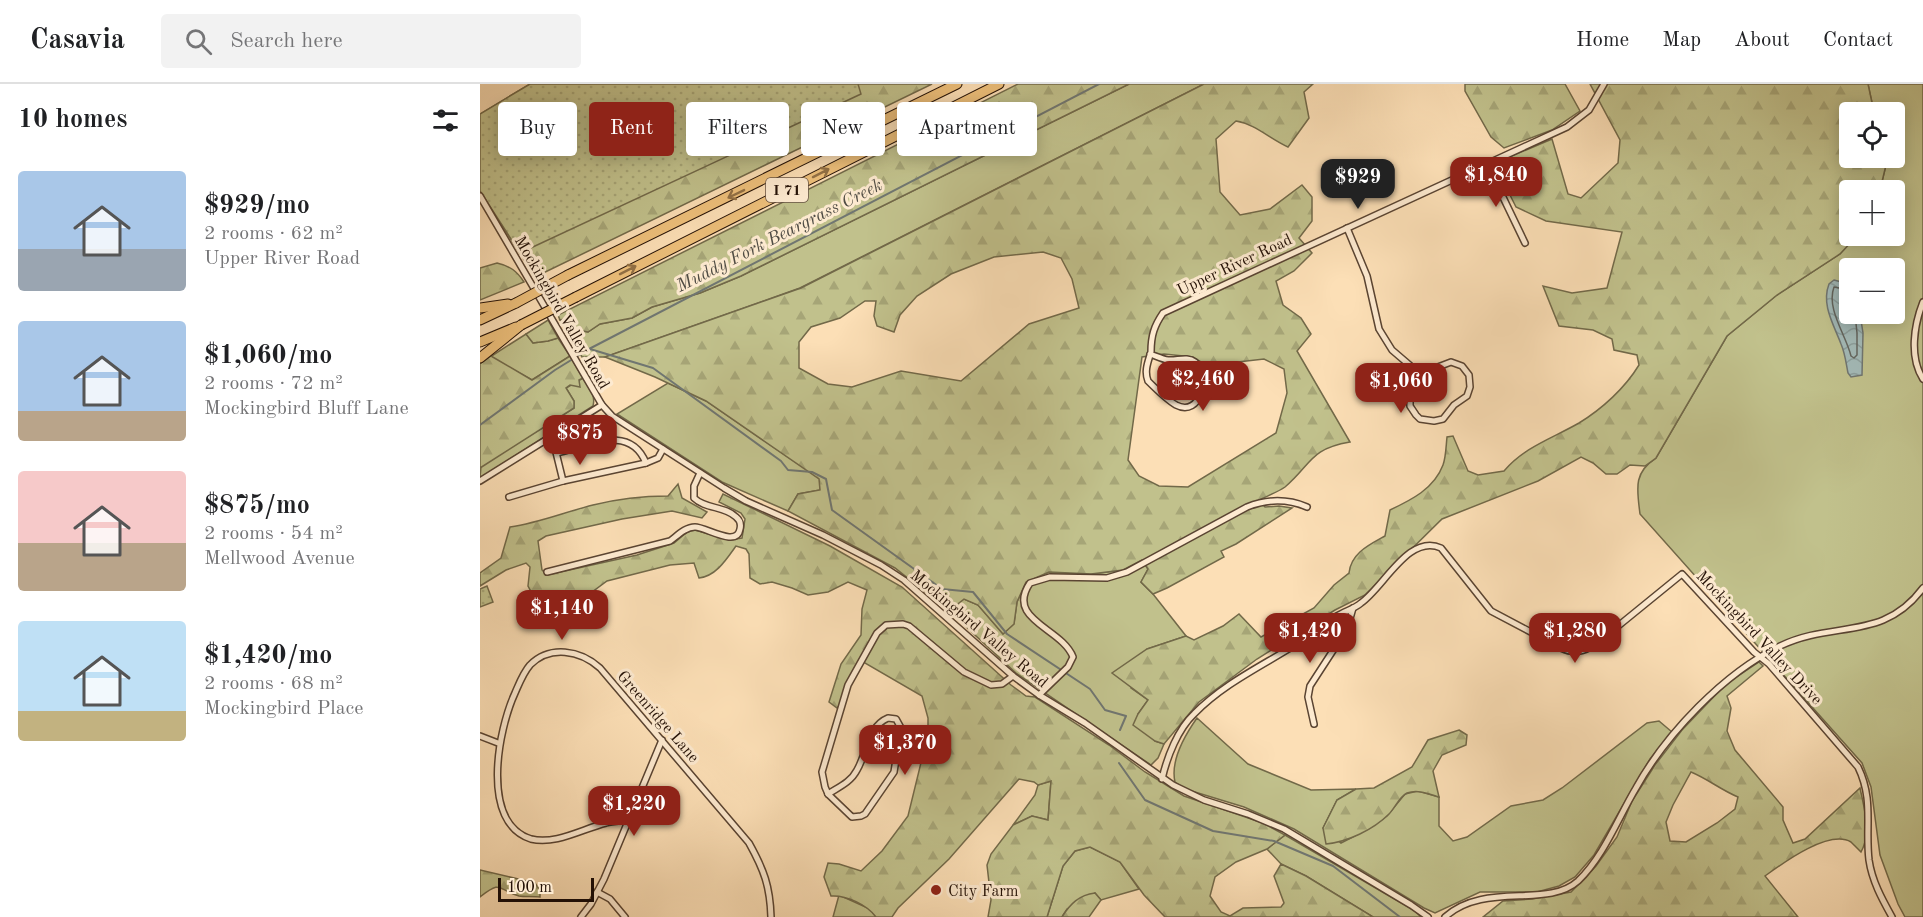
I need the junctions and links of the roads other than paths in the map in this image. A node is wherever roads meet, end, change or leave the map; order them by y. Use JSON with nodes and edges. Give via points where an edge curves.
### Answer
{"nodes":[{"id":1,"x":957,"y":84,"type":"edge"},
{"id":2,"x":999,"y":84,"type":"edge"},
{"id":3,"x":1604,"y":84,"type":"edge"},
{"id":4,"x":1487,"y":164,"type":"junction"},
{"id":5,"x":480,"y":196,"type":"edge"},
{"id":6,"x":1347,"y":228,"type":"junction"},
{"id":7,"x":1525,"y":243,"type":"dead end"},
{"id":8,"x":1923,"y":302,"type":"edge"},
{"id":9,"x":516,"y":303,"type":"junction"},
{"id":10,"x":480,"y":308,"type":"edge"},
{"id":11,"x":480,"y":320,"type":"edge"},
{"id":12,"x":521,"y":325,"type":"junction"},
{"id":13,"x":480,"y":342,"type":"edge"},
{"id":14,"x":1150,"y":354,"type":"junction"},
{"id":15,"x":480,"y":358,"type":"edge"},
{"id":16,"x":1413,"y":368,"type":"junction"},
{"id":17,"x":1923,"y":379,"type":"edge"},
{"id":18,"x":602,"y":405,"type":"junction"},
{"id":19,"x":552,"y":436,"type":"junction"},
{"id":20,"x":663,"y":449,"type":"junction"},
{"id":21,"x":557,"y":453,"type":"junction"},
{"id":22,"x":646,"y":464,"type":"junction"},
{"id":23,"x":700,"y":473,"type":"junction"},
{"id":24,"x":480,"y":481,"type":"edge"},
{"id":25,"x":563,"y":482,"type":"junction"},
{"id":26,"x":509,"y":496,"type":"dead end"},
{"id":27,"x":1307,"y":507,"type":"dead end"},
{"id":28,"x":547,"y":572,"type":"dead end"},
{"id":29,"x":1923,"y":588,"type":"edge"},
{"id":30,"x":1353,"y":608,"type":"junction"},
{"id":31,"x":1760,"y":657,"type":"junction"},
{"id":32,"x":1012,"y":676,"type":"junction"},
{"id":33,"x":1039,"y":695,"type":"junction"},
{"id":34,"x":1314,"y":723,"type":"dead end"},
{"id":35,"x":480,"y":736,"type":"edge"},
{"id":36,"x":662,"y":740,"type":"junction"},
{"id":37,"x":498,"y":743,"type":"junction"},
{"id":38,"x":1162,"y":778,"type":"junction"},
{"id":39,"x":828,"y":794,"type":"junction"},
{"id":40,"x":628,"y":820,"type":"junction"},
{"id":41,"x":597,"y":892,"type":"junction"},
{"id":42,"x":580,"y":917,"type":"edge"},
{"id":43,"x":625,"y":917,"type":"edge"},
{"id":44,"x":771,"y":917,"type":"edge"},
{"id":45,"x":1428,"y":917,"type":"edge"},
{"id":46,"x":1445,"y":917,"type":"edge"},
{"id":47,"x":1892,"y":917,"type":"edge"}],
"edges":[{"from":1,"to":9,"type":"highway","number":"I 71","one_way":true,"bridge":true},
{"from":12,"to":2,"type":"highway","number":"I 71","one_way":true,"bridge":true},
{"from":3,"to":4,"type":"street","name":"Upper River Road","via":[[1589,110],[1577,121]]},
{"from":4,"to":6,"type":"street","name":"Upper River Road"},
{"from":4,"to":7,"type":"street"},
{"from":5,"to":18,"type":"street","name":"Mockingbird Valley Road"},
{"from":6,"to":14,"type":"street","name":"Upper River Road","via":[[1163,312],[1154,325]]},
{"from":6,"to":16,"type":"street","via":[[1367,276],[1379,329],[1392,350]]},
{"from":8,"to":17,"type":"street","via":[[1914,351]]},
{"from":9,"to":10,"type":"highway"},
{"from":9,"to":11,"type":"highway","number":"I 71"},
{"from":12,"to":13,"type":"highway","number":"I 71"},
{"from":12,"to":15,"type":"highway"},
{"from":14,"to":14,"type":"street","name":"Upper River Road","via":[[1148,381],[1177,405],[1186,407],[1198,400],[1202,386],[1197,364]]},
{"from":16,"to":16,"type":"street","via":[[1410,403],[1416,415],[1425,421],[1443,419],[1467,396],[1469,375],[1462,366],[1451,362],[1430,370]]},
{"from":18,"to":19,"type":"street"},
{"from":18,"to":20,"type":"street","name":"Mockingbird Valley Road","via":[[612,416]]},
{"from":19,"to":21,"type":"street"},
{"from":19,"to":24,"type":"street"},
{"from":20,"to":22,"type":"street","via":[[658,458]]},
{"from":20,"to":23,"type":"street","name":"Mockingbird Valley Road"},
{"from":21,"to":22,"type":"street","via":[[620,439],[640,453]]},
{"from":21,"to":25,"type":"street"},
{"from":22,"to":25,"type":"street"},
{"from":23,"to":28,"type":"street","via":[[694,498],[735,515],[741,523],[739,535],[729,537],[694,527],[670,541]]},
{"from":23,"to":32,"type":"street","name":"Mockingbird Valley Road","via":[[746,501],[823,534],[904,580]]},
{"from":25,"to":26,"type":"street"},
{"from":27,"to":33,"type":"street","via":[[1262,501],[1127,572],[1107,579],[1050,577],[1030,583],[1023,597],[1027,614],[1067,646],[1073,657],[1065,671]]},
{"from":29,"to":31,"type":"street","via":[[1890,618],[1867,626],[1815,633]]},
{"from":30,"to":31,"type":"street","name":"Mockingbird Valley Drive","via":[[1374,592],[1410,552],[1431,544],[1444,551],[1495,613],[1565,650],[1580,652],[1596,644],[1682,573]]},
{"from":30,"to":34,"type":"street","via":[[1347,629],[1310,686],[1308,697]]},
{"from":30,"to":38,"type":"street","name":"Mockingbird Valley Drive","via":[[1245,675],[1195,713],[1180,732]]},
{"from":31,"to":46,"type":"street","via":[[1717,688],[1661,751],[1593,863],[1578,880],[1558,891],[1465,903]]},
{"from":31,"to":47,"type":"street","name":"Mockingbird Valley Drive","via":[[1858,767],[1868,800],[1872,874]]},
{"from":32,"to":33,"type":"street","name":"Mockingbird Valley Road"},
{"from":32,"to":39,"type":"street","via":[[1002,684],[991,685],[964,672],[909,626],[897,623],[881,628],[849,685],[822,772]]},
{"from":33,"to":38,"type":"street","name":"Mockingbird Valley Road"},
{"from":35,"to":37,"type":"street"},
{"from":36,"to":37,"type":"street","name":"Greenridge Lane","via":[[594,663],[578,654],[563,652],[546,655],[526,671],[509,706]]},
{"from":36,"to":40,"type":"street"},
{"from":36,"to":44,"type":"street","name":"Greenridge Lane","via":[[749,843],[765,873]]},
{"from":37,"to":40,"type":"street","name":"Greenridge Lane","via":[[499,804],[505,819],[519,833],[548,840],[607,822]]},
{"from":38,"to":45,"type":"street","name":"Mockingbird Valley Road","via":[[1188,793],[1293,834]]},
{"from":39,"to":39,"type":"street","via":[[848,815],[856,818],[865,814],[894,772],[899,722],[888,718],[875,728],[851,780]]},
{"from":40,"to":41,"type":"street"},
{"from":41,"to":42,"type":"street"},
{"from":41,"to":43,"type":"street","via":[[610,899]]}]}
